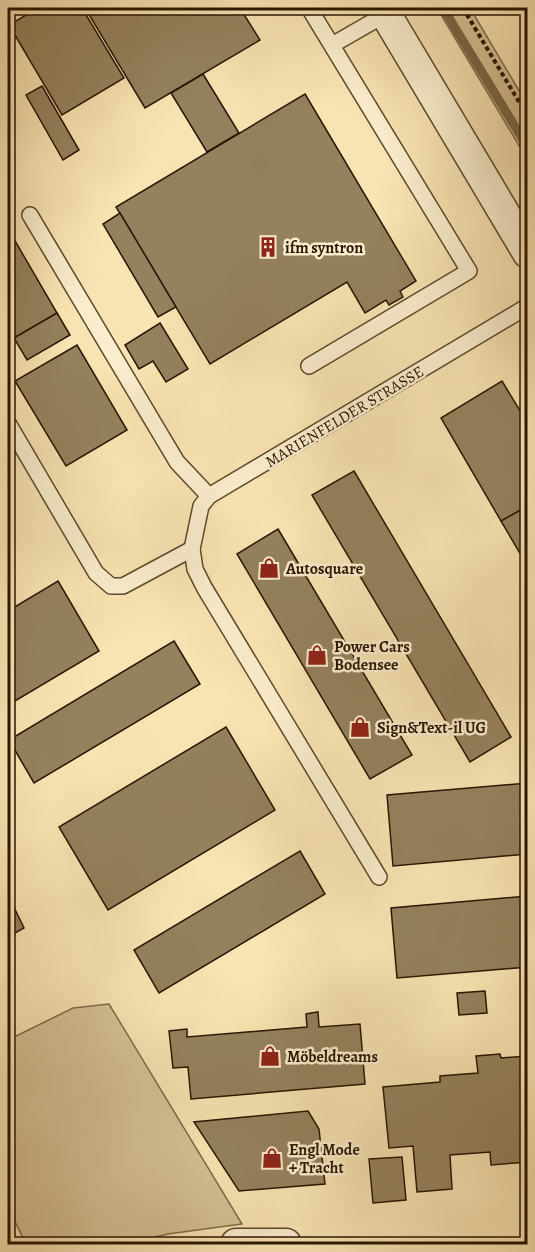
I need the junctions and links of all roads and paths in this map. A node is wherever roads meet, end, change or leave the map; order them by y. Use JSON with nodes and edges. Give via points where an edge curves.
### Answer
{"nodes":[{"id":1,"x":309,"y":8,"type":"edge"},
{"id":2,"x":463,"y":8,"type":"edge"},
{"id":3,"x":384,"y":11,"type":"edge"},
{"id":4,"x":332,"y":45,"type":"junction"},
{"id":5,"x":528,"y":117,"type":"edge"},
{"id":6,"x":30,"y":215,"type":"dead end"},
{"id":7,"x":528,"y":254,"type":"edge"},
{"id":8,"x":528,"y":306,"type":"edge"},
{"id":9,"x":309,"y":366,"type":"dead end"},
{"id":10,"x":8,"y":423,"type":"edge"},
{"id":11,"x":209,"y":496,"type":"junction"},
{"id":12,"x":192,"y":549,"type":"junction"},
{"id":13,"x":379,"y":877,"type":"dead end"},
{"id":14,"x":236,"y":1245,"type":"edge"},
{"id":15,"x":286,"y":1245,"type":"edge"}],
"edges":[{"from":1,"to":4,"type":"lane"},
{"from":2,"to":5,"type":"path"},
{"from":3,"to":4,"type":"lane"},
{"from":3,"to":7,"type":"street"},
{"from":4,"to":9,"type":"lane","via":[[469,271]]},
{"from":6,"to":11,"type":"lane","via":[[177,462]]},
{"from":8,"to":11,"type":"lane","name":"MARIENFELDER STRASSE"},
{"from":10,"to":12,"type":"lane","via":[[96,573],[111,586],[123,586]]},
{"from":11,"to":12,"type":"lane","via":[[201,506]]},
{"from":12,"to":13,"type":"lane","via":[[195,569],[204,587]]},
{"from":14,"to":15,"type":"street"}]}
